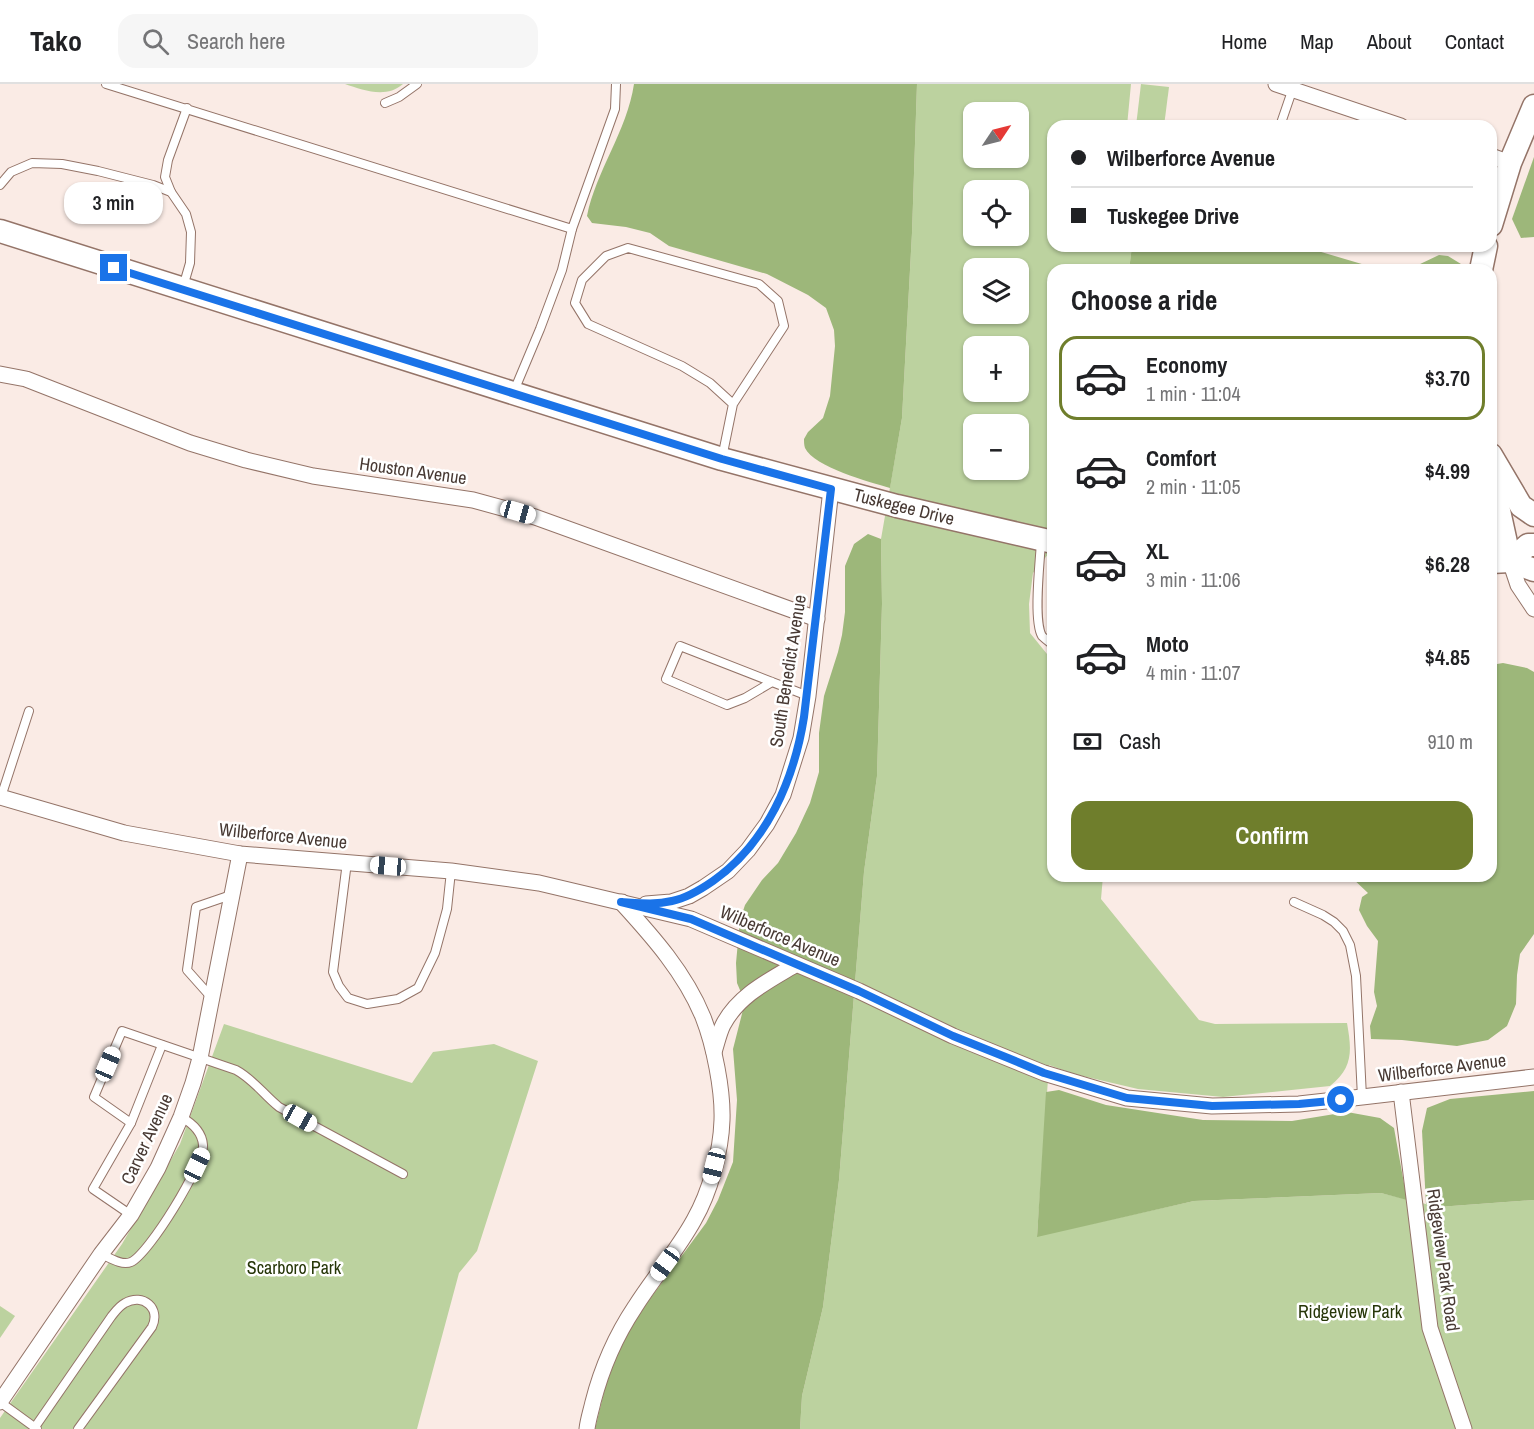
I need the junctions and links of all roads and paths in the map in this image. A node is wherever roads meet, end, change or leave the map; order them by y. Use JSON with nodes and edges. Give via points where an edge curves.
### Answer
{"nodes":[{"id":1,"x":106,"y":84,"type":"edge"},
{"id":2,"x":417,"y":84,"type":"edge"},
{"id":3,"x":616,"y":84,"type":"edge"},
{"id":4,"x":1276,"y":84,"type":"edge"},
{"id":5,"x":1294,"y":87,"type":"edge"},
{"id":6,"x":385,"y":103,"type":"dead end"},
{"id":7,"x":1534,"y":106,"type":"edge"},
{"id":8,"x":187,"y":108,"type":"junction"},
{"id":9,"x":1282,"y":120,"type":"edge"},
{"id":10,"x":1385,"y":120,"type":"edge"},
{"id":11,"x":1501,"y":160,"type":"edge"},
{"id":12,"x":0,"y":185,"type":"edge"},
{"id":13,"x":1497,"y":186,"type":"edge"},
{"id":14,"x":171,"y":192,"type":"junction"},
{"id":15,"x":572,"y":229,"type":"junction"},
{"id":16,"x":0,"y":231,"type":"edge"},
{"id":17,"x":183,"y":289,"type":"junction"},
{"id":18,"x":0,"y":374,"type":"edge"},
{"id":19,"x":513,"y":393,"type":"junction"},
{"id":20,"x":733,"y":405,"type":"junction"},
{"id":21,"x":722,"y":459,"type":"junction"},
{"id":22,"x":1497,"y":464,"type":"edge"},
{"id":23,"x":831,"y":489,"type":"junction"},
{"id":24,"x":1534,"y":515,"type":"edge"},
{"id":25,"x":1497,"y":532,"type":"edge"},
{"id":26,"x":1047,"y":541,"type":"edge"},
{"id":27,"x":1534,"y":544,"type":"edge"},
{"id":28,"x":1500,"y":561,"type":"edge"},
{"id":29,"x":1534,"y":570,"type":"edge"},
{"id":30,"x":1534,"y":609,"type":"edge"},
{"id":31,"x":817,"y":619,"type":"junction"},
{"id":32,"x":1047,"y":640,"type":"edge"},
{"id":33,"x":772,"y":682,"type":"junction"},
{"id":34,"x":808,"y":696,"type":"junction"},
{"id":35,"x":29,"y":711,"type":"dead end"},
{"id":36,"x":1,"y":797,"type":"edge"},
{"id":37,"x":240,"y":854,"type":"junction"},
{"id":38,"x":347,"y":862,"type":"junction"},
{"id":39,"x":451,"y":871,"type":"junction"},
{"id":40,"x":233,"y":894,"type":"junction"},
{"id":41,"x":621,"y":902,"type":"junction"},
{"id":42,"x":1294,"y":902,"type":"dead end"},
{"id":43,"x":795,"y":964,"type":"junction"},
{"id":44,"x":212,"y":999,"type":"junction"},
{"id":45,"x":162,"y":1045,"type":"junction"},
{"id":46,"x":714,"y":1052,"type":"junction"},
{"id":47,"x":200,"y":1058,"type":"junction"},
{"id":48,"x":1534,"y":1077,"type":"edge"},
{"id":49,"x":1401,"y":1092,"type":"junction"},
{"id":50,"x":1362,"y":1098,"type":"junction"},
{"id":51,"x":181,"y":1118,"type":"junction"},
{"id":52,"x":131,"y":1123,"type":"junction"},
{"id":53,"x":403,"y":1174,"type":"dead end"},
{"id":54,"x":130,"y":1215,"type":"junction"},
{"id":55,"x":101,"y":1254,"type":"junction"},
{"id":56,"x":0,"y":1402,"type":"edge"},
{"id":57,"x":36,"y":1428,"type":"edge"},
{"id":58,"x":78,"y":1429,"type":"edge"},
{"id":59,"x":587,"y":1429,"type":"edge"},
{"id":60,"x":1464,"y":1429,"type":"edge"}],
"edges":[{"from":1,"to":8,"type":"lane"},
{"from":2,"to":6,"type":"lane"},
{"from":3,"to":15,"type":"lane","via":[[615,109]]},
{"from":4,"to":5,"type":"street"},
{"from":5,"to":9,"type":"lane"},
{"from":5,"to":10,"type":"street"},
{"from":7,"to":11,"type":"street"},
{"from":8,"to":14,"type":"lane","via":[[168,160],[165,177]]},
{"from":8,"to":15,"type":"lane"},
{"from":11,"to":13,"type":"street"},
{"from":12,"to":14,"type":"lane","via":[[10,172],[32,162],[98,171]]},
{"from":14,"to":17,"type":"lane","via":[[186,214],[191,232],[190,263]]},
{"from":15,"to":19,"type":"lane","via":[[558,280]]},
{"from":16,"to":17,"type":"street","name":"Tuskegee Drive"},
{"from":17,"to":19,"type":"street","name":"Tuskegee Drive"},
{"from":18,"to":31,"type":"street","name":"Houston Avenue","via":[[26,379],[190,443],[246,460],[313,476],[473,500],[535,516]]},
{"from":19,"to":21,"type":"street","name":"Tuskegee Drive"},
{"from":20,"to":20,"type":"lane","via":[[710,383],[682,366],[588,324],[574,303],[582,280],[606,256],[628,248],[759,284],[778,301],[784,326]]},
{"from":20,"to":21,"type":"lane"},
{"from":21,"to":23,"type":"street","name":"Tuskegee Drive"},
{"from":22,"to":24,"type":"street","via":[[1521,506]]},
{"from":23,"to":26,"type":"street","name":"Tuskegee Drive"},
{"from":23,"to":31,"type":"street","name":"South Benedict Avenue"},
{"from":25,"to":28,"type":"street"},
{"from":26,"to":32,"type":"lane","via":[[1037,610],[1038,626]]},
{"from":27,"to":28,"type":"street"},
{"from":28,"to":29,"type":"street"},
{"from":28,"to":30,"type":"street"},
{"from":31,"to":34,"type":"street","name":"South Benedict Avenue"},
{"from":33,"to":33,"type":"lane","via":[[680,646],[666,679],[727,705]]},
{"from":33,"to":34,"type":"lane"},
{"from":34,"to":41,"type":"street","name":"South Benedict Avenue","via":[[801,738],[783,795],[748,850],[728,871],[689,896],[671,902]]},
{"from":35,"to":36,"type":"lane"},
{"from":36,"to":37,"type":"street","name":"Wilberforce Avenue","via":[[124,832]]},
{"from":37,"to":38,"type":"street","name":"Wilberforce Avenue"},
{"from":37,"to":40,"type":"street","name":"Carver Avenue"},
{"from":38,"to":39,"type":"street","name":"Wilberforce Avenue"},
{"from":38,"to":39,"type":"lane","via":[[333,972],[348,998],[367,1004],[398,999],[418,988],[435,953],[447,909]]},
{"from":39,"to":41,"type":"street","name":"Wilberforce Avenue"},
{"from":40,"to":44,"type":"street","name":"Carver Avenue"},
{"from":40,"to":44,"type":"lane","via":[[196,907],[187,970]]},
{"from":41,"to":43,"type":"street","name":"Wilberforce Avenue","via":[[691,919]]},
{"from":41,"to":46,"type":"street","via":[[655,939],[687,986],[703,1017]]},
{"from":42,"to":50,"type":"lane","via":[[1334,922],[1350,945],[1356,976]]},
{"from":43,"to":46,"type":"street","via":[[734,1008]]},
{"from":43,"to":50,"type":"street","name":"Wilberforce Avenue","via":[[1044,1073],[1127,1098],[1212,1106]]},
{"from":44,"to":47,"type":"street","name":"Carver Avenue"},
{"from":45,"to":47,"type":"lane"},
{"from":45,"to":52,"type":"lane"},
{"from":45,"to":52,"type":"lane","via":[[122,1030],[94,1097]]},
{"from":46,"to":59,"type":"street","via":[[722,1120],[711,1181],[695,1219],[635,1306],[608,1356]]},
{"from":47,"to":51,"type":"street","name":"Carver Avenue"},
{"from":47,"to":53,"type":"lane","via":[[247,1075],[279,1107]]},
{"from":48,"to":49,"type":"street","name":"Wilberforce Avenue"},
{"from":49,"to":50,"type":"street","name":"Wilberforce Avenue"},
{"from":49,"to":60,"type":"street","name":"Ridgeview Park Road","via":[[1430,1328]]},
{"from":51,"to":54,"type":"street","name":"Carver Avenue"},
{"from":51,"to":55,"type":"lane","via":[[200,1134],[202,1154],[166,1221],[130,1263]]},
{"from":52,"to":54,"type":"lane","via":[[93,1189]]},
{"from":54,"to":55,"type":"street","name":"Carver Avenue"},
{"from":55,"to":56,"type":"street","name":"Carver Avenue"},
{"from":56,"to":57,"type":"lane"},
{"from":57,"to":58,"type":"lane","via":[[111,1317],[124,1303],[144,1300],[154,1311],[152,1327]]}]}
